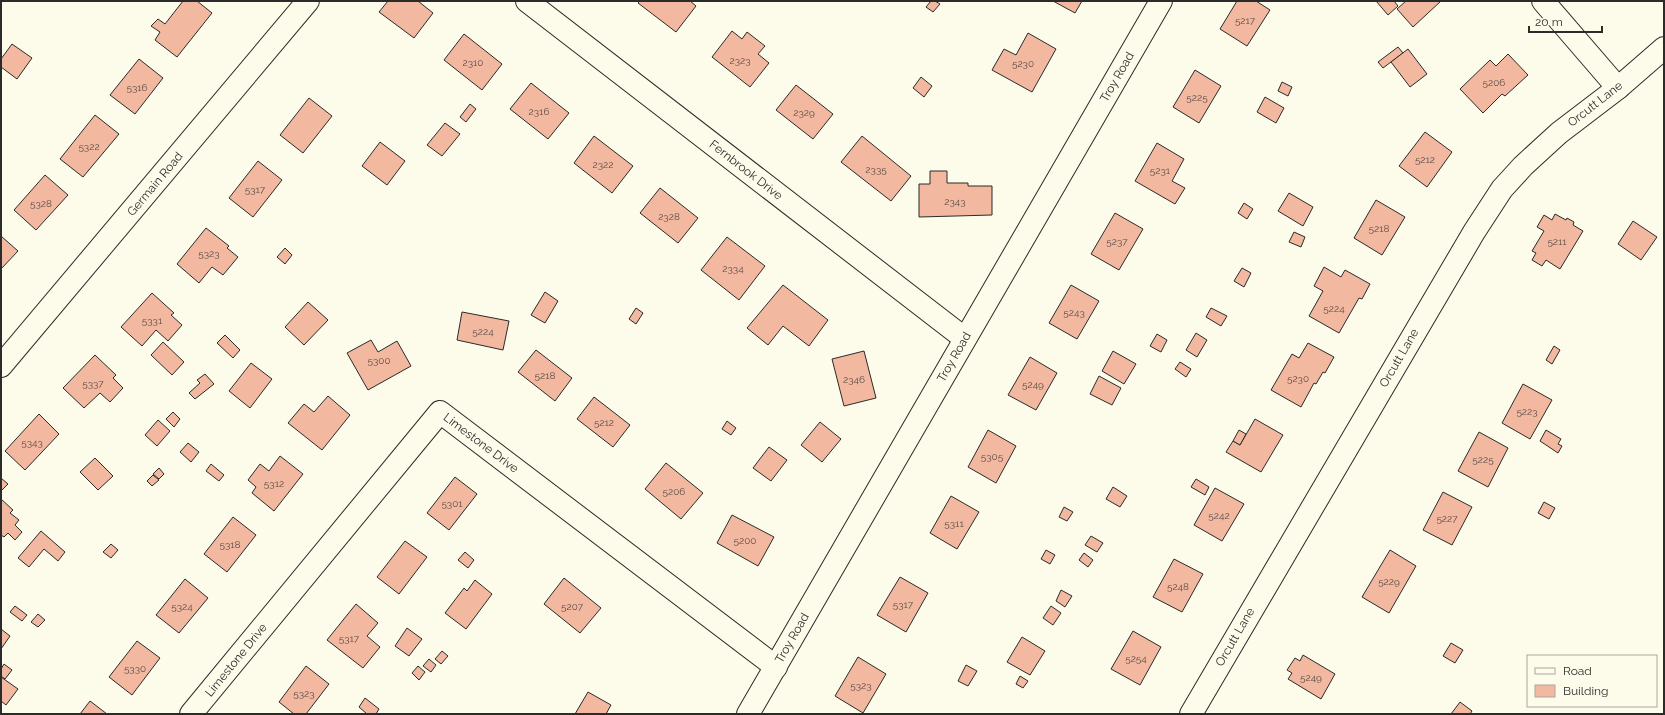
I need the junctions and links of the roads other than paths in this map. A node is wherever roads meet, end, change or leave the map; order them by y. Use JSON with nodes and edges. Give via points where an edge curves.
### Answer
{"nodes":[{"id":1,"x":308,"y":1,"type":"edge"},
{"id":2,"x":527,"y":1,"type":"edge"},
{"id":3,"x":1161,"y":1,"type":"edge"},
{"id":4,"x":1543,"y":1,"type":"edge"},
{"id":5,"x":1664,"y":48,"type":"edge"},
{"id":6,"x":1618,"y":88,"type":"junction"},
{"id":7,"x":964,"y":338,"type":"junction"},
{"id":8,"x":1,"y":366,"type":"edge"},
{"id":9,"x":776,"y":667,"type":"junction"},
{"id":10,"x":191,"y":714,"type":"edge"},
{"id":11,"x":748,"y":714,"type":"edge"},
{"id":12,"x":1190,"y":714,"type":"edge"}],
"edges":[{"from":1,"to":8,"type":"street","name":"Germain Road"},
{"from":2,"to":7,"type":"street","name":"Fernbrook Drive"},
{"from":3,"to":7,"type":"street","name":"Troy Road"},
{"from":4,"to":6,"type":"street"},
{"from":5,"to":6,"type":"street","name":"Orcutt Lane"},
{"from":6,"to":12,"type":"street","name":"Orcutt Lane","via":[[1559,133],[1502,188],[1470,238]]},
{"from":7,"to":9,"type":"street","name":"Troy Road"},
{"from":9,"to":10,"type":"street","name":"Limestone Drive","via":[[440,412]]},
{"from":9,"to":11,"type":"street","name":"Troy Road"}]}
